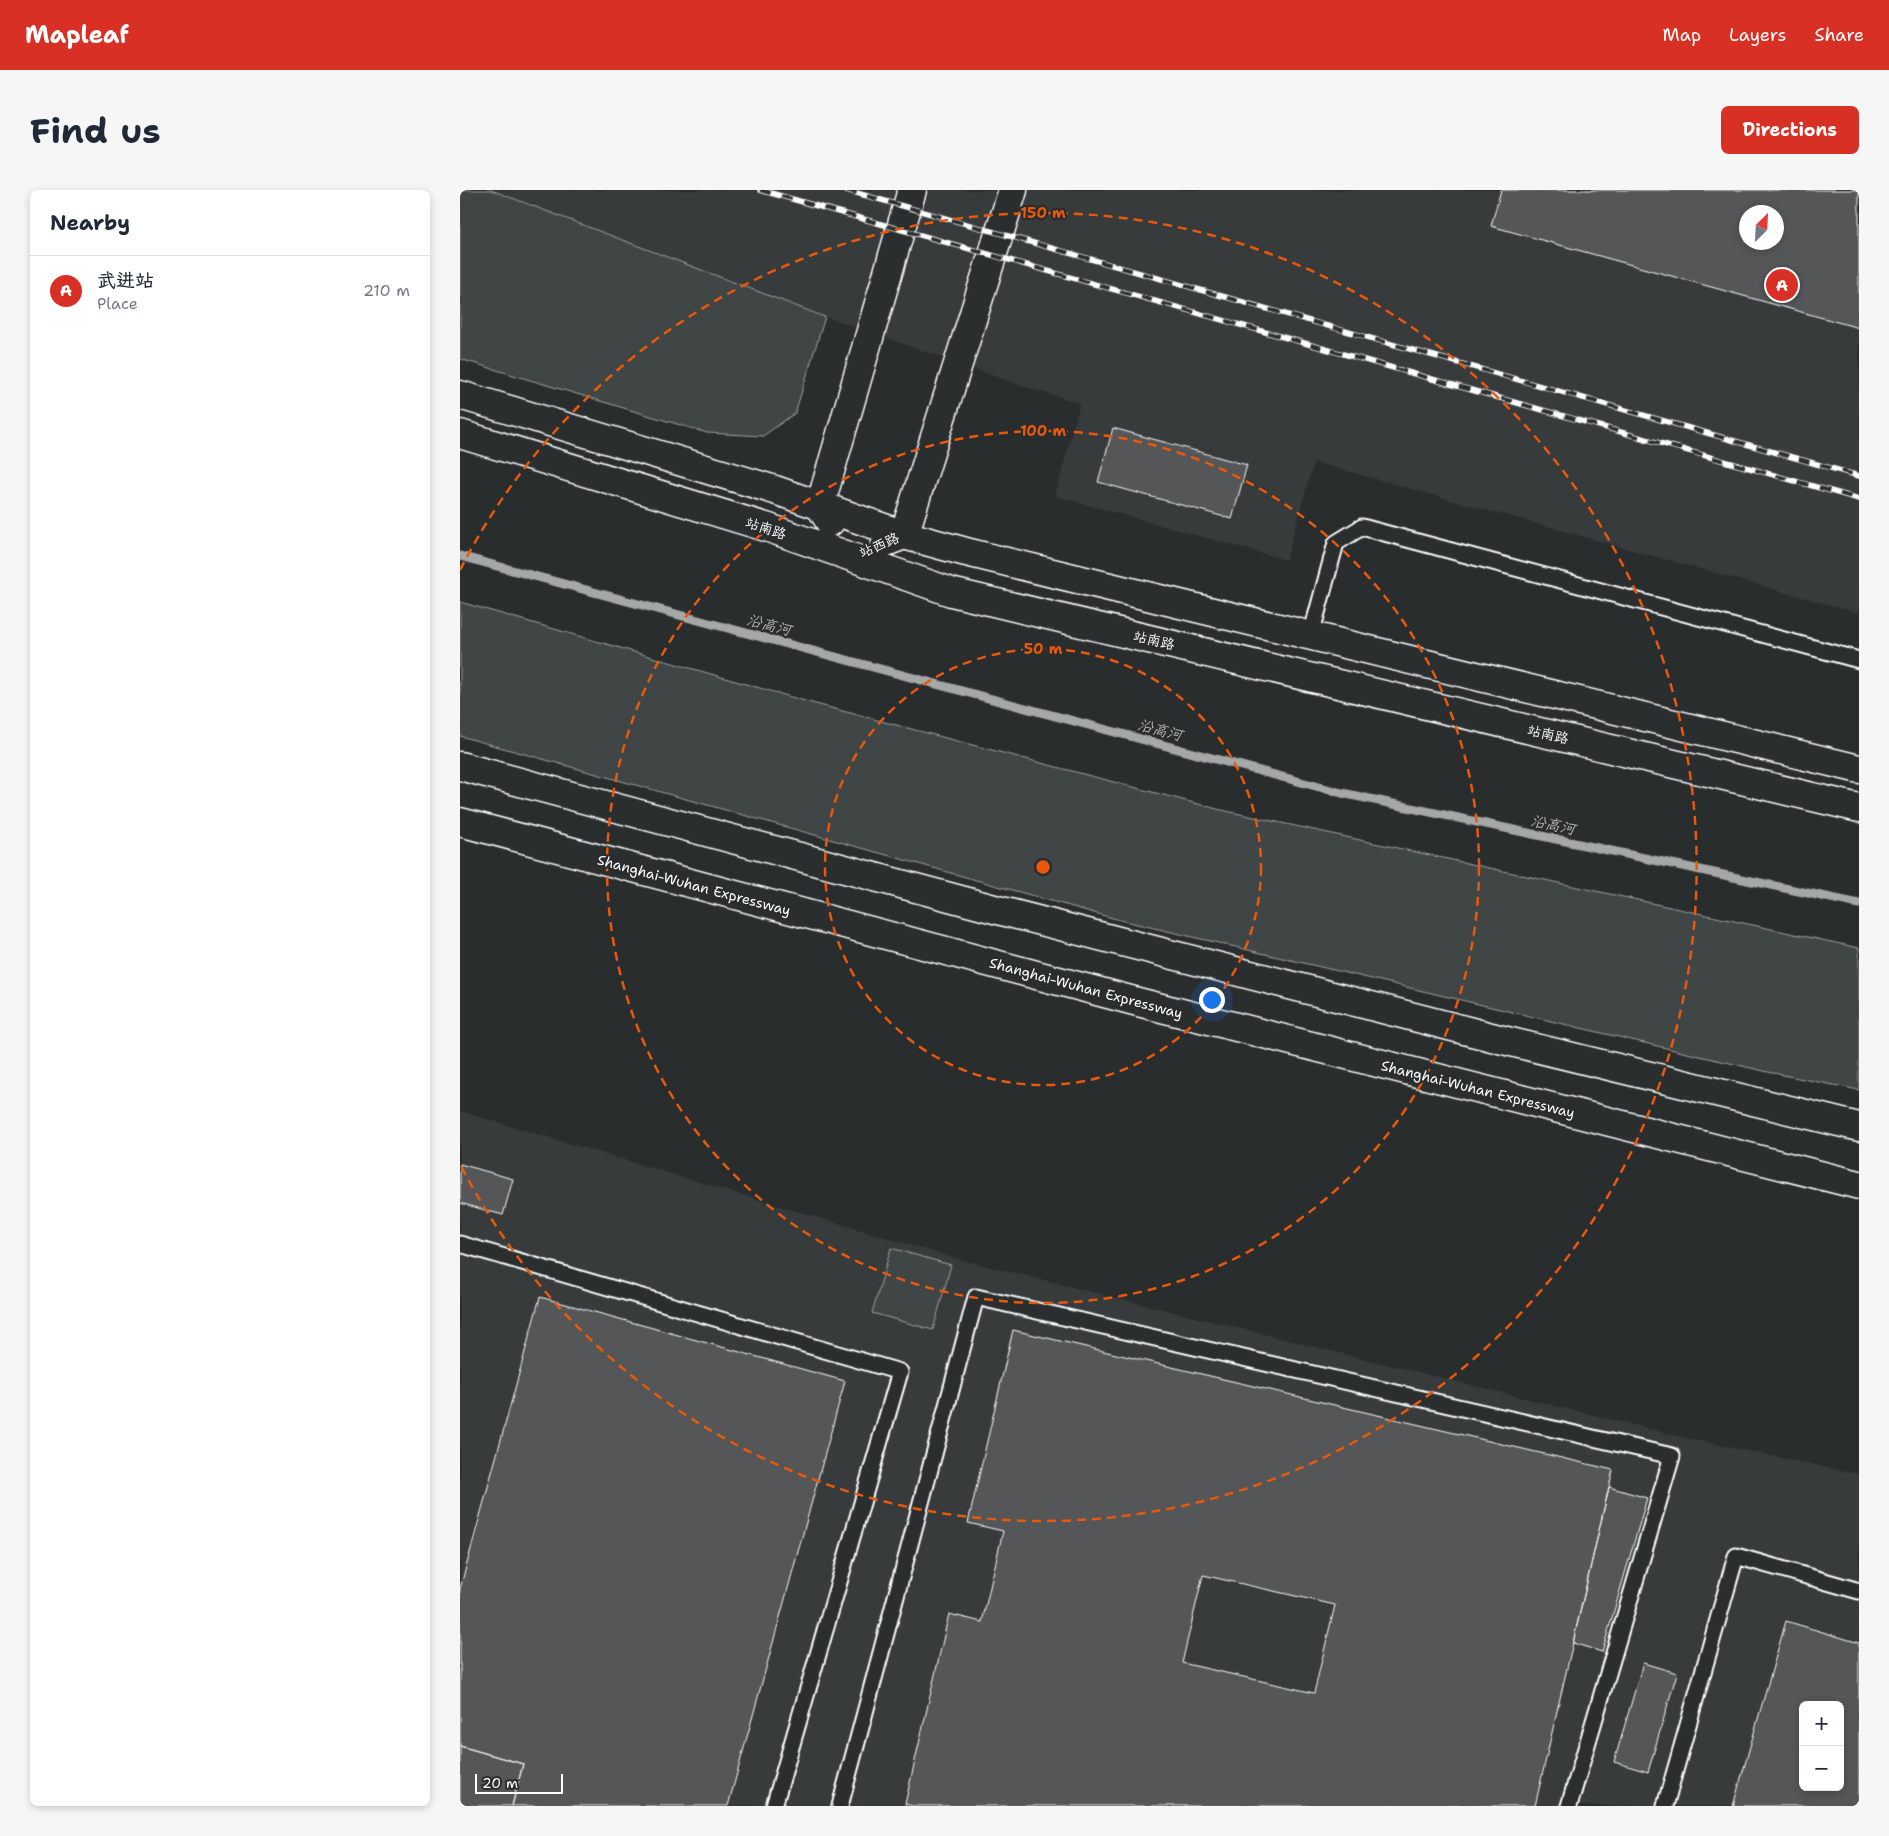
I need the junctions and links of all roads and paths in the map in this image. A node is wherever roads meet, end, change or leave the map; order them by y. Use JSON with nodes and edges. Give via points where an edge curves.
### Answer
{"nodes":[{"id":1,"x":912,"y":190,"type":"edge"},
{"id":2,"x":1013,"y":190,"type":"edge"},
{"id":3,"x":460,"y":395,"type":"edge"},
{"id":4,"x":460,"y":434,"type":"edge"},
{"id":5,"x":820,"y":506,"type":"junction"},
{"id":6,"x":904,"y":535,"type":"junction"},
{"id":7,"x":852,"y":557,"type":"junction"},
{"id":8,"x":1311,"y":635,"type":"junction"},
{"id":9,"x":1859,"y":660,"type":"edge"},
{"id":10,"x":460,"y":766,"type":"edge"},
{"id":11,"x":1859,"y":769,"type":"edge"},
{"id":12,"x":1859,"y":808,"type":"edge"},
{"id":13,"x":460,"y":822,"type":"edge"},
{"id":14,"x":1859,"y":1127,"type":"edge"},
{"id":15,"x":1859,"y":1185,"type":"edge"},
{"id":16,"x":460,"y":1244,"type":"edge"},
{"id":17,"x":1859,"y":1591,"type":"edge"},
{"id":18,"x":774,"y":1806,"type":"edge"},
{"id":19,"x":840,"y":1806,"type":"edge"},
{"id":20,"x":1569,"y":1806,"type":"edge"},
{"id":21,"x":1665,"y":1806,"type":"edge"}],
"edges":[{"from":1,"to":5,"type":"main road"},
{"from":2,"to":6,"type":"main road","name":"站西路"},
{"from":3,"to":5,"type":"main road"},
{"from":4,"to":7,"type":"main road","name":"站南路","via":[[769,528]]},
{"from":5,"to":6,"type":"main road"},
{"from":5,"to":7,"type":"main road","name":"站西路"},
{"from":6,"to":7,"type":"main road","name":"站西路"},
{"from":6,"to":8,"type":"main road"},
{"from":7,"to":12,"type":"main road","name":"站南路","via":[[951,592]]},
{"from":8,"to":9,"type":"lane","via":[[1336,543],[1362,528]]},
{"from":8,"to":11,"type":"main road"},
{"from":10,"to":14,"type":"main road","via":[[998,910]]},
{"from":13,"to":15,"type":"main road","name":"Shanghai-Wuhan Expressway","via":[[1128,1000]]},
{"from":16,"to":18,"type":"lane","via":[[900,1372]]},
{"from":17,"to":21,"type":"lane","via":[[1736,1556]]},
{"from":19,"to":20,"type":"lane","via":[[976,1297],[1672,1456]]}]}
